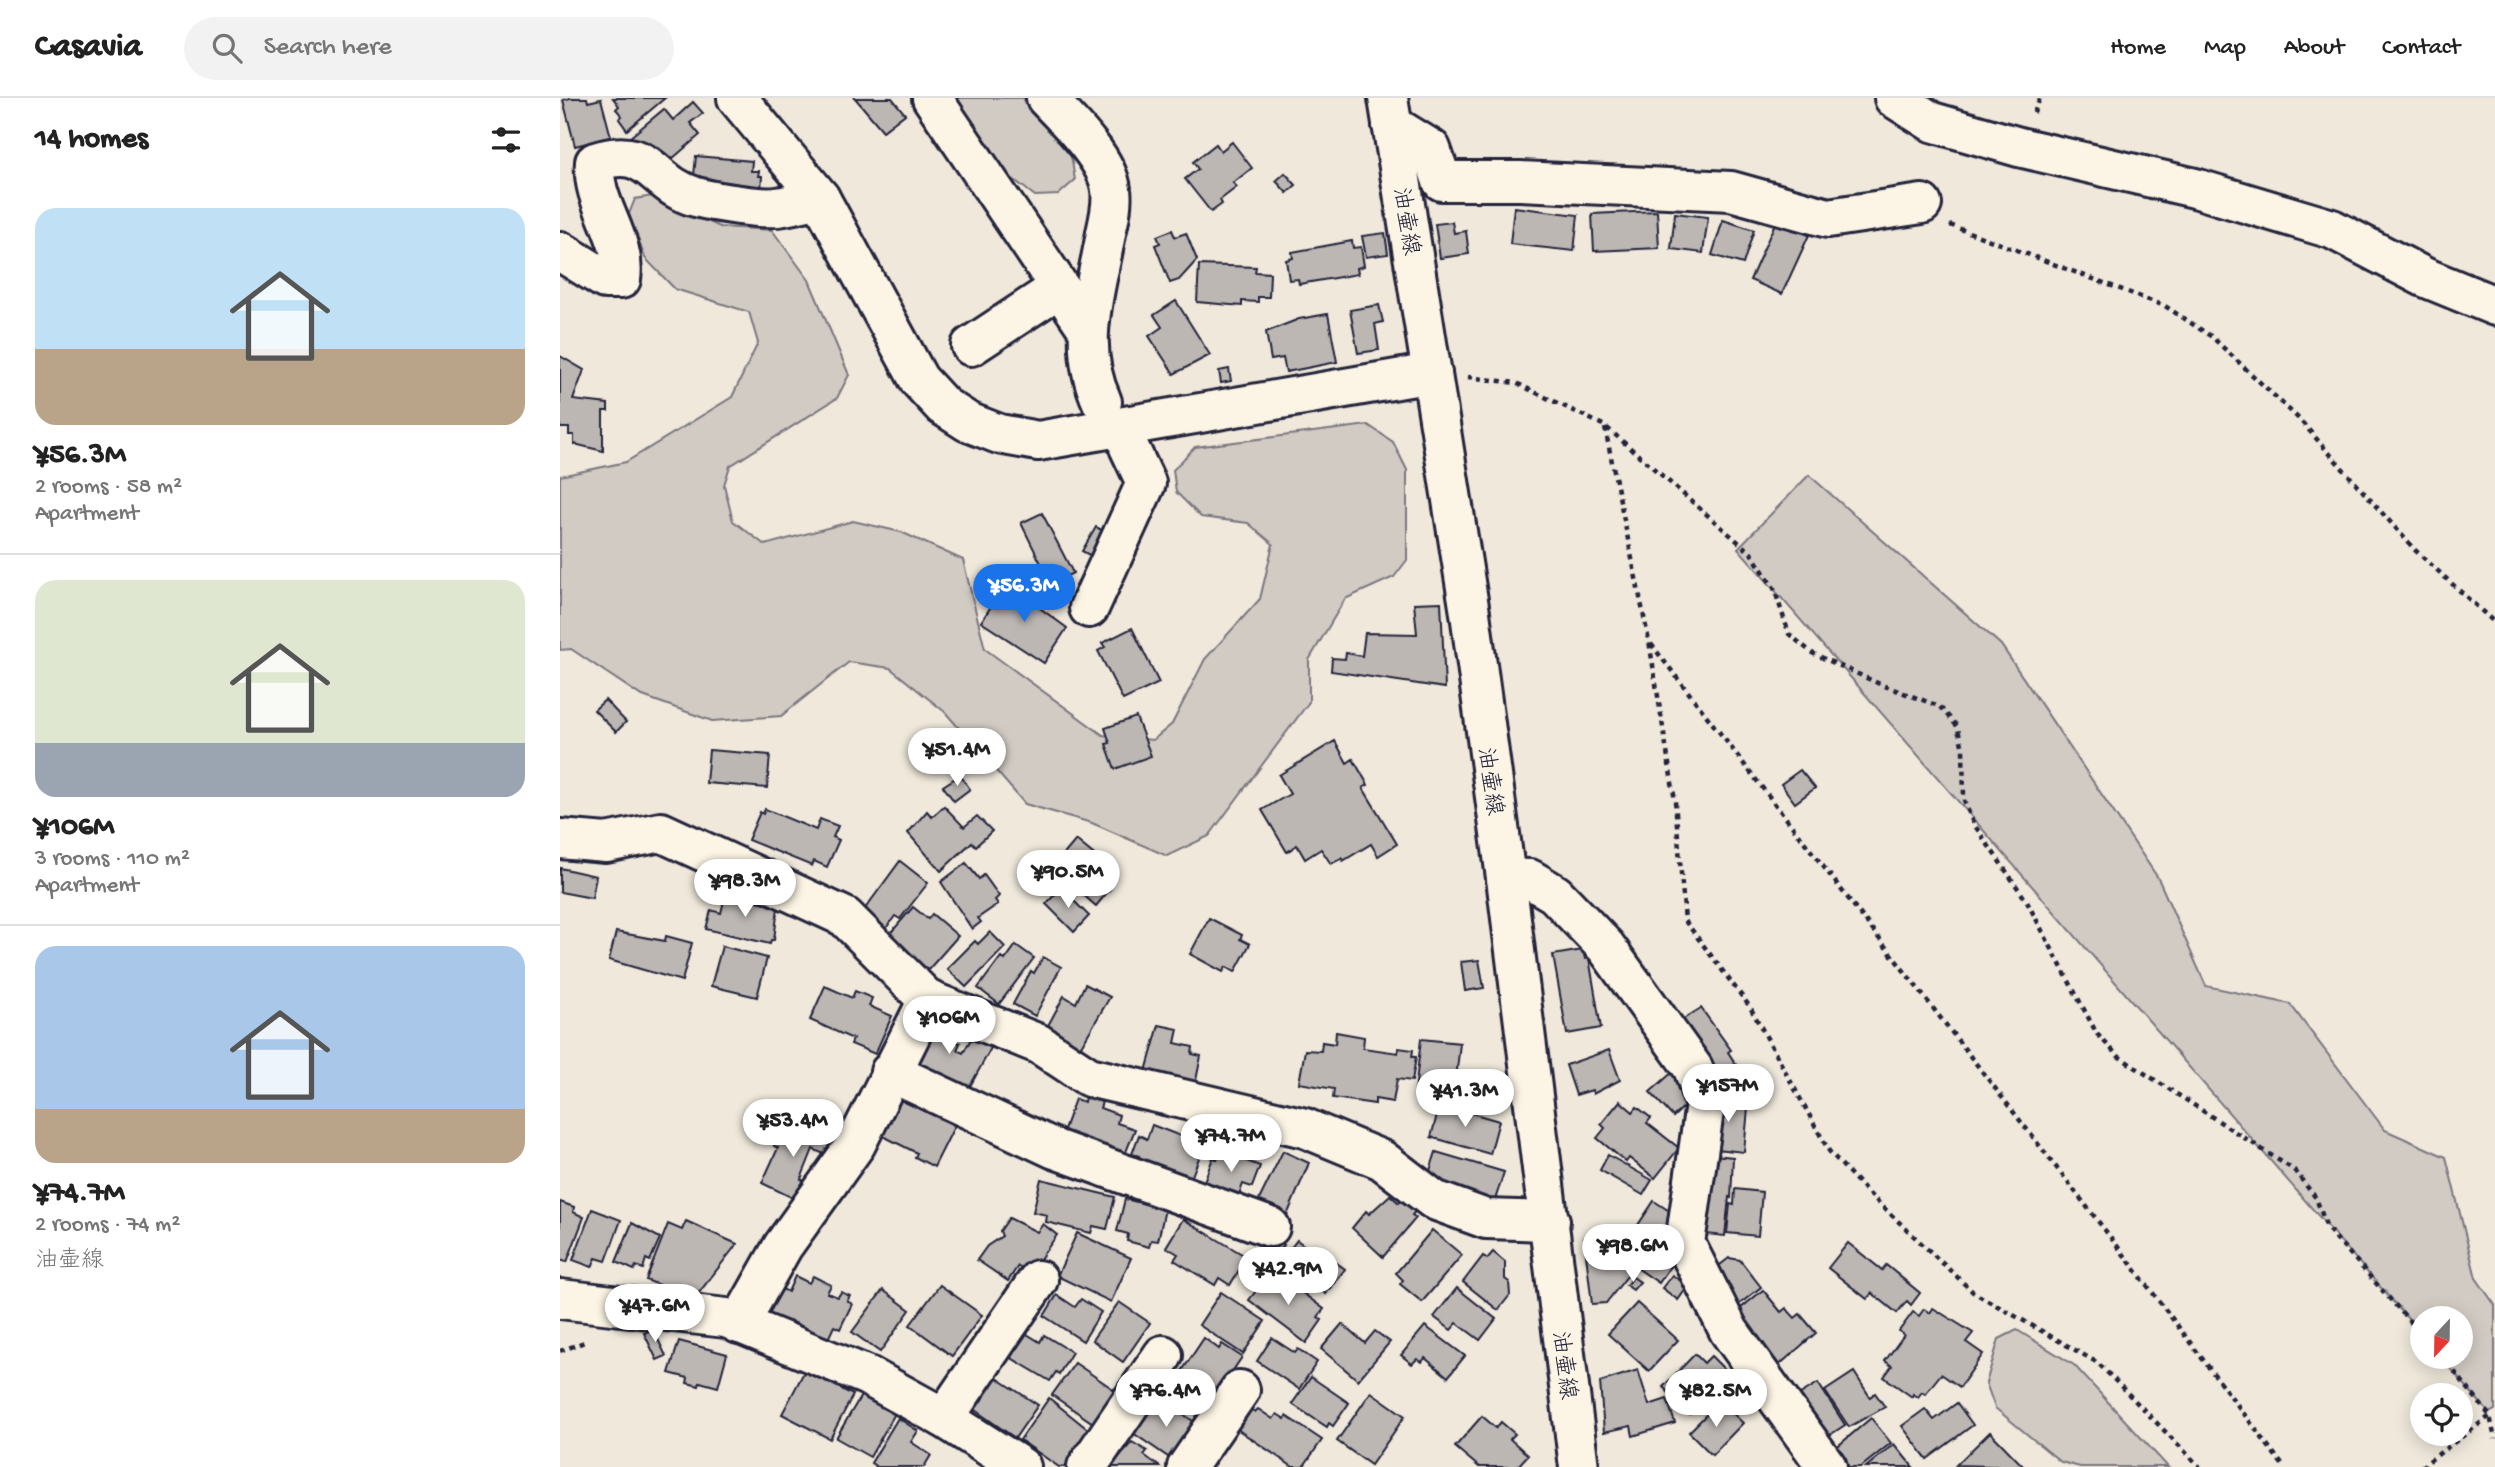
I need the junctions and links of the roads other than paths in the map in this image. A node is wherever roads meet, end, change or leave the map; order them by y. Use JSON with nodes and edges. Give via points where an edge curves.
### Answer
{"nodes":[{"id":1,"x":737,"y":98,"type":"edge"},
{"id":2,"x":932,"y":98,"type":"edge"},
{"id":3,"x":1046,"y":98,"type":"edge"},
{"id":4,"x":1895,"y":98,"type":"edge"},
{"id":5,"x":1390,"y":112,"type":"edge"},
{"id":6,"x":820,"y":198,"type":"junction"},
{"id":7,"x":1922,"y":204,"type":"road end"},
{"id":8,"x":560,"y":251,"type":"edge"},
{"id":9,"x":1059,"y":288,"type":"junction"},
{"id":10,"x":2495,"y":306,"type":"edge"},
{"id":11,"x":1087,"y":328,"type":"junction"},
{"id":12,"x":971,"y":346,"type":"dead end"},
{"id":13,"x":1432,"y":373,"type":"junction"},
{"id":14,"x":1102,"y":402,"type":"dead end"},
{"id":15,"x":1129,"y":447,"type":"dead end"},
{"id":16,"x":1089,"y":608,"type":"dead end"},
{"id":17,"x":560,"y":839,"type":"edge"},
{"id":18,"x":1506,"y":878,"type":"junction"},
{"id":19,"x":928,"y":1000,"type":"junction"},
{"id":20,"x":890,"y":1072,"type":"junction"},
{"id":21,"x":1550,"y":1221,"type":"junction"},
{"id":22,"x":1270,"y":1227,"type":"dead end"},
{"id":23,"x":1038,"y":1280,"type":"dead end"},
{"id":24,"x":560,"y":1300,"type":"edge"},
{"id":25,"x":739,"y":1324,"type":"junction"},
{"id":26,"x":1163,"y":1355,"type":"dead end"},
{"id":27,"x":1240,"y":1390,"type":"dead end"},
{"id":28,"x":944,"y":1418,"type":"junction"},
{"id":29,"x":1021,"y":1467,"type":"edge"},
{"id":30,"x":1087,"y":1467,"type":"edge"},
{"id":31,"x":1187,"y":1467,"type":"edge"},
{"id":32,"x":1579,"y":1467,"type":"edge"},
{"id":33,"x":1827,"y":1467,"type":"edge"}],
"edges":[{"from":1,"to":6,"type":"street"},
{"from":2,"to":9,"type":"street"},
{"from":3,"to":11,"type":"street","via":[[1101,163],[1111,189],[1098,285]]},
{"from":4,"to":10,"type":"street","via":[[1932,122],[2195,187],[2332,229],[2424,277]]},
{"from":5,"to":7,"type":"street","via":[[1431,149],[1442,181],[1731,191],[1828,218]]},
{"from":5,"to":13,"type":"street","name":"油壷線"},
{"from":6,"to":8,"type":"street","via":[[775,207],[697,198],[634,157],[618,155],[595,162],[593,180],[624,259],[621,279],[605,279]]},
{"from":6,"to":13,"type":"street","via":[[919,380],[943,406],[999,434],[1038,441],[1082,435]]},
{"from":9,"to":11,"type":"street"},
{"from":9,"to":12,"type":"street"},
{"from":11,"to":14,"type":"street","via":[[1093,381]]},
{"from":13,"to":18,"type":"street","name":"油壷線"},
{"from":15,"to":16,"type":"street","via":[[1146,483]]},
{"from":17,"to":19,"type":"street","via":[[606,843],[661,832],[845,917]]},
{"from":18,"to":21,"type":"street","name":"油壷線"},
{"from":18,"to":33,"type":"street","via":[[1530,879],[1555,894],[1606,947],[1693,1068],[1705,1104],[1685,1243],[1729,1331]]},
{"from":19,"to":20,"type":"street"},
{"from":19,"to":21,"type":"street","via":[[1039,1044],[1089,1077],[1305,1128],[1382,1160],[1434,1200],[1486,1219]]},
{"from":20,"to":22,"type":"street","via":[[1055,1149]]},
{"from":20,"to":25,"type":"street","via":[[856,1144],[783,1246]]},
{"from":21,"to":32,"type":"street","name":"油壷線"},
{"from":23,"to":28,"type":"street"},
{"from":24,"to":25,"type":"street","via":[[726,1318]]},
{"from":25,"to":28,"type":"street","via":[[868,1376]]},
{"from":26,"to":30,"type":"street"},
{"from":27,"to":31,"type":"street"},
{"from":28,"to":29,"type":"street"}]}
